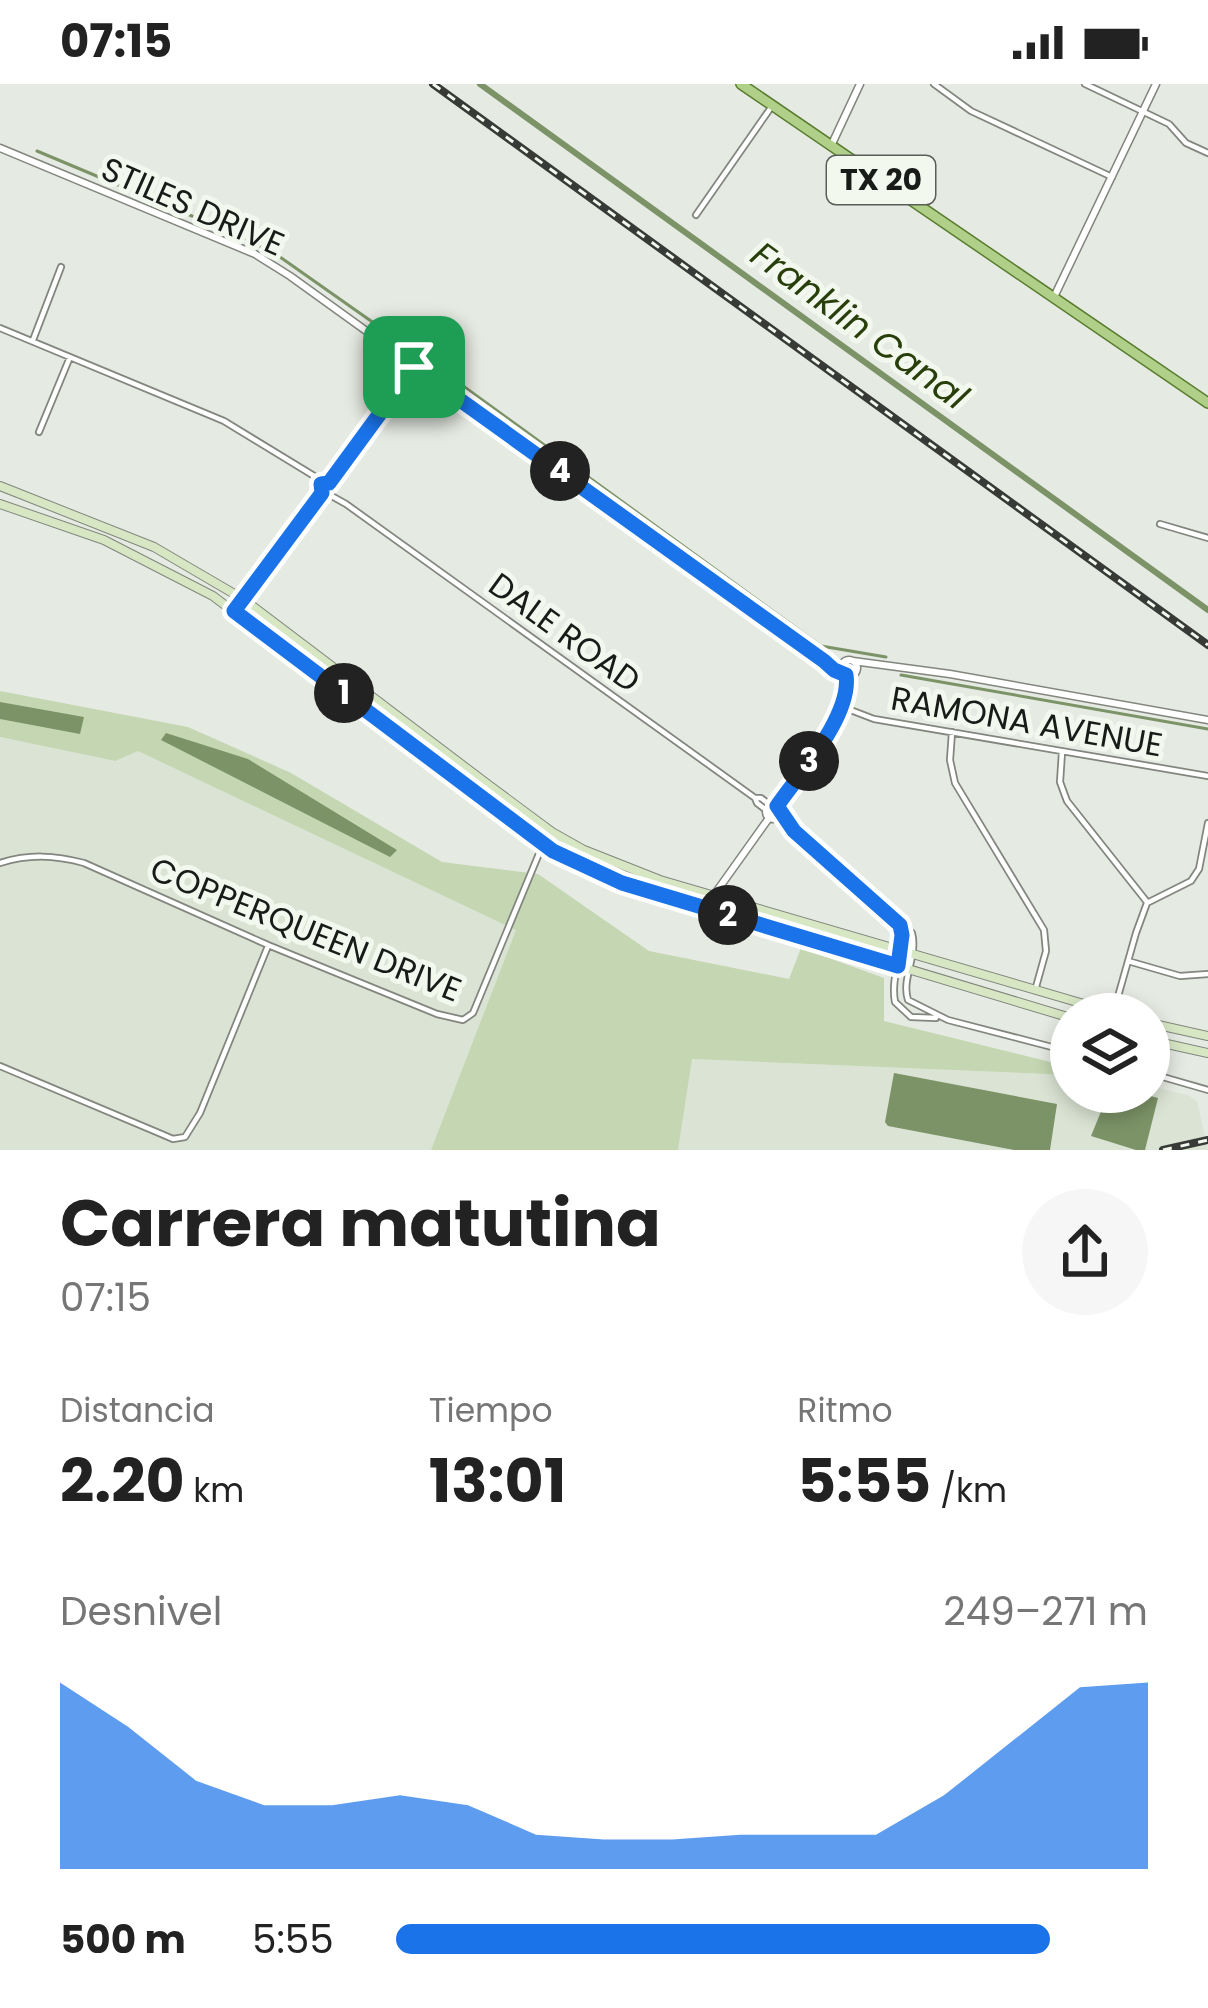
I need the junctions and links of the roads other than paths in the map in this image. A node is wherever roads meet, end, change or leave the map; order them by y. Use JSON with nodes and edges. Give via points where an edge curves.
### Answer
{"nodes":[{"id":1,"x":741,"y":84,"type":"edge"},
{"id":2,"x":860,"y":84,"type":"edge"},
{"id":3,"x":934,"y":84,"type":"edge"},
{"id":4,"x":1085,"y":84,"type":"edge"},
{"id":5,"x":1156,"y":84,"type":"edge"},
{"id":6,"x":772,"y":106,"type":"junction"},
{"id":7,"x":1144,"y":111,"type":"junction"},
{"id":8,"x":831,"y":146,"type":"junction"},
{"id":9,"x":0,"y":148,"type":"edge"},
{"id":10,"x":1208,"y":153,"type":"edge"},
{"id":11,"x":1112,"y":176,"type":"junction"},
{"id":12,"x":696,"y":215,"type":"dead end"},
{"id":13,"x":62,"y":267,"type":"dead end"},
{"id":14,"x":1054,"y":297,"type":"junction"},
{"id":15,"x":0,"y":328,"type":"edge"},
{"id":16,"x":32,"y":341,"type":"junction"},
{"id":17,"x":70,"y":357,"type":"junction"},
{"id":18,"x":414,"y":367,"type":"junction"},
{"id":19,"x":1208,"y":403,"type":"edge"},
{"id":20,"x":39,"y":432,"type":"dead end"},
{"id":21,"x":0,"y":486,"type":"edge"},
{"id":22,"x":326,"y":488,"type":"junction"},
{"id":23,"x":0,"y":504,"type":"edge"},
{"id":24,"x":72,"y":513,"type":"junction"},
{"id":25,"x":1160,"y":524,"type":"dead end"},
{"id":26,"x":67,"y":526,"type":"junction"},
{"id":27,"x":1208,"y":538,"type":"edge"},
{"id":28,"x":243,"y":599,"type":"junction"},
{"id":29,"x":234,"y":611,"type":"junction"},
{"id":30,"x":824,"y":661,"type":"junction"},
{"id":31,"x":849,"y":661,"type":"junction"},
{"id":32,"x":868,"y":663,"type":"junction"},
{"id":33,"x":850,"y":673,"type":"junction"},
{"id":34,"x":840,"y":706,"type":"junction"},
{"id":35,"x":398,"y":716,"type":"junction"},
{"id":36,"x":1208,"y":720,"type":"edge"},
{"id":37,"x":389,"y":727,"type":"junction"},
{"id":38,"x":952,"y":732,"type":"junction"},
{"id":39,"x":1062,"y":752,"type":"junction"},
{"id":40,"x":1208,"y":776,"type":"edge"},
{"id":41,"x":773,"y":812,"type":"junction"},
{"id":42,"x":1208,"y":823,"type":"edge"},
{"id":43,"x":552,"y":832,"type":"junction"},
{"id":44,"x":543,"y":844,"type":"junction"},
{"id":45,"x":0,"y":863,"type":"edge"},
{"id":46,"x":714,"y":895,"type":"junction"},
{"id":47,"x":1148,"y":903,"type":"junction"},
{"id":48,"x":711,"y":910,"type":"junction"},
{"id":49,"x":900,"y":925,"type":"junction"},
{"id":50,"x":268,"y":944,"type":"junction"},
{"id":51,"x":900,"y":950,"type":"junction"},
{"id":52,"x":914,"y":955,"type":"junction"},
{"id":53,"x":1128,"y":962,"type":"junction"},
{"id":54,"x":898,"y":966,"type":"junction"},
{"id":55,"x":910,"y":970,"type":"junction"},
{"id":56,"x":1208,"y":974,"type":"edge"},
{"id":57,"x":1035,"y":990,"type":"junction"},
{"id":58,"x":1120,"y":993,"type":"edge"},
{"id":59,"x":1050,"y":994,"type":"edge"},
{"id":60,"x":1050,"y":1012,"type":"edge"},
{"id":61,"x":941,"y":1018,"type":"junction"},
{"id":62,"x":1170,"y":1028,"type":"edge"},
{"id":63,"x":1208,"y":1036,"type":"edge"},
{"id":64,"x":1170,"y":1045,"type":"edge"},
{"id":65,"x":1050,"y":1047,"type":"edge"},
{"id":66,"x":1208,"y":1053,"type":"edge"},
{"id":67,"x":0,"y":1066,"type":"edge"},
{"id":68,"x":1170,"y":1079,"type":"edge"},
{"id":69,"x":1208,"y":1090,"type":"edge"}],
"edges":[{"from":1,"to":6,"type":"main road","number":"TX 20"},
{"from":2,"to":8,"type":"street"},
{"from":3,"to":11,"type":"street","via":[[971,111]]},
{"from":4,"to":7,"type":"street"},
{"from":5,"to":7,"type":"street"},
{"from":6,"to":8,"type":"main road","number":"TX 20"},
{"from":6,"to":12,"type":"street"},
{"from":7,"to":10,"type":"street"},
{"from":7,"to":11,"type":"street"},
{"from":8,"to":14,"type":"main road","number":"TX 20"},
{"from":9,"to":18,"type":"street","name":"STILES DRIVE","via":[[254,254]]},
{"from":11,"to":14,"type":"street"},
{"from":13,"to":16,"type":"street"},
{"from":14,"to":19,"type":"main road","number":"TX 20"},
{"from":15,"to":16,"type":"street","name":"DALE ROAD"},
{"from":16,"to":17,"type":"street","name":"DALE ROAD"},
{"from":17,"to":20,"type":"street"},
{"from":17,"to":22,"type":"street","name":"DALE ROAD","via":[[224,422]]},
{"from":18,"to":22,"type":"street"},
{"from":18,"to":30,"type":"street","name":"STILES DRIVE"},
{"from":21,"to":24,"type":"main road"},
{"from":22,"to":28,"type":"street"},
{"from":22,"to":41,"type":"street","name":"DALE ROAD"},
{"from":23,"to":26,"type":"main road"},
{"from":24,"to":26,"type":"main road"},
{"from":24,"to":28,"type":"main road","via":[[154,547]]},
{"from":25,"to":27,"type":"street"},
{"from":26,"to":29,"type":"main road"},
{"from":28,"to":29,"type":"street"},
{"from":28,"to":35,"type":"main road"},
{"from":29,"to":37,"type":"main road"},
{"from":30,"to":31,"type":"street"},
{"from":30,"to":33,"type":"street","name":"STILES DRIVE"},
{"from":31,"to":32,"type":"street"},
{"from":31,"to":33,"type":"street","via":[[857,666]]},
{"from":31,"to":33,"type":"street","via":[[841,668]]},
{"from":32,"to":33,"type":"street"},
{"from":32,"to":36,"type":"street"},
{"from":33,"to":34,"type":"street"},
{"from":34,"to":38,"type":"street","name":"RAMONA AVENUE"},
{"from":34,"to":41,"type":"street"},
{"from":35,"to":37,"type":"main road"},
{"from":35,"to":43,"type":"main road"},
{"from":37,"to":44,"type":"main road"},
{"from":38,"to":39,"type":"street","name":"RAMONA AVENUE"},
{"from":38,"to":57,"type":"street","via":[[955,783],[1044,929]]},
{"from":39,"to":40,"type":"street","name":"RAMONA AVENUE"},
{"from":39,"to":47,"type":"street","via":[[1067,801]]},
{"from":41,"to":46,"type":"street"},
{"from":41,"to":49,"type":"street","name":"DALE ROAD"},
{"from":42,"to":47,"type":"street","via":[[1191,881]]},
{"from":43,"to":44,"type":"street","name":"COPPERQUEEN DRIVE"},
{"from":43,"to":46,"type":"main road","via":[[633,871]]},
{"from":44,"to":48,"type":"main road","via":[[622,883]]},
{"from":44,"to":50,"type":"street","name":"COPPERQUEEN DRIVE","via":[[487,983],[463,1020]]},
{"from":45,"to":50,"type":"street","name":"COPPERQUEEN DRIVE","via":[[59,856],[84,863]]},
{"from":46,"to":48,"type":"street"},
{"from":46,"to":51,"type":"main road"},
{"from":47,"to":53,"type":"street"},
{"from":48,"to":54,"type":"main road"},
{"from":49,"to":51,"type":"street"},
{"from":49,"to":52,"type":"street","name":"DALE ROAD","via":[[912,933]]},
{"from":50,"to":67,"type":"street","via":[[184,1137]]},
{"from":51,"to":52,"type":"main road"},
{"from":51,"to":54,"type":"street"},
{"from":52,"to":55,"type":"street"},
{"from":52,"to":57,"type":"main road"},
{"from":53,"to":56,"type":"street","via":[[1180,976]]},
{"from":53,"to":58,"type":"street"},
{"from":54,"to":55,"type":"main road"},
{"from":54,"to":61,"type":"street","via":[[893,994],[900,1010]]},
{"from":55,"to":60,"type":"main road"},
{"from":55,"to":61,"type":"street","via":[[906,998]]},
{"from":57,"to":59,"type":"main road"},
{"from":61,"to":65,"type":"street"},
{"from":62,"to":63,"type":"main road"},
{"from":64,"to":66,"type":"main road"},
{"from":68,"to":69,"type":"street"}]}
